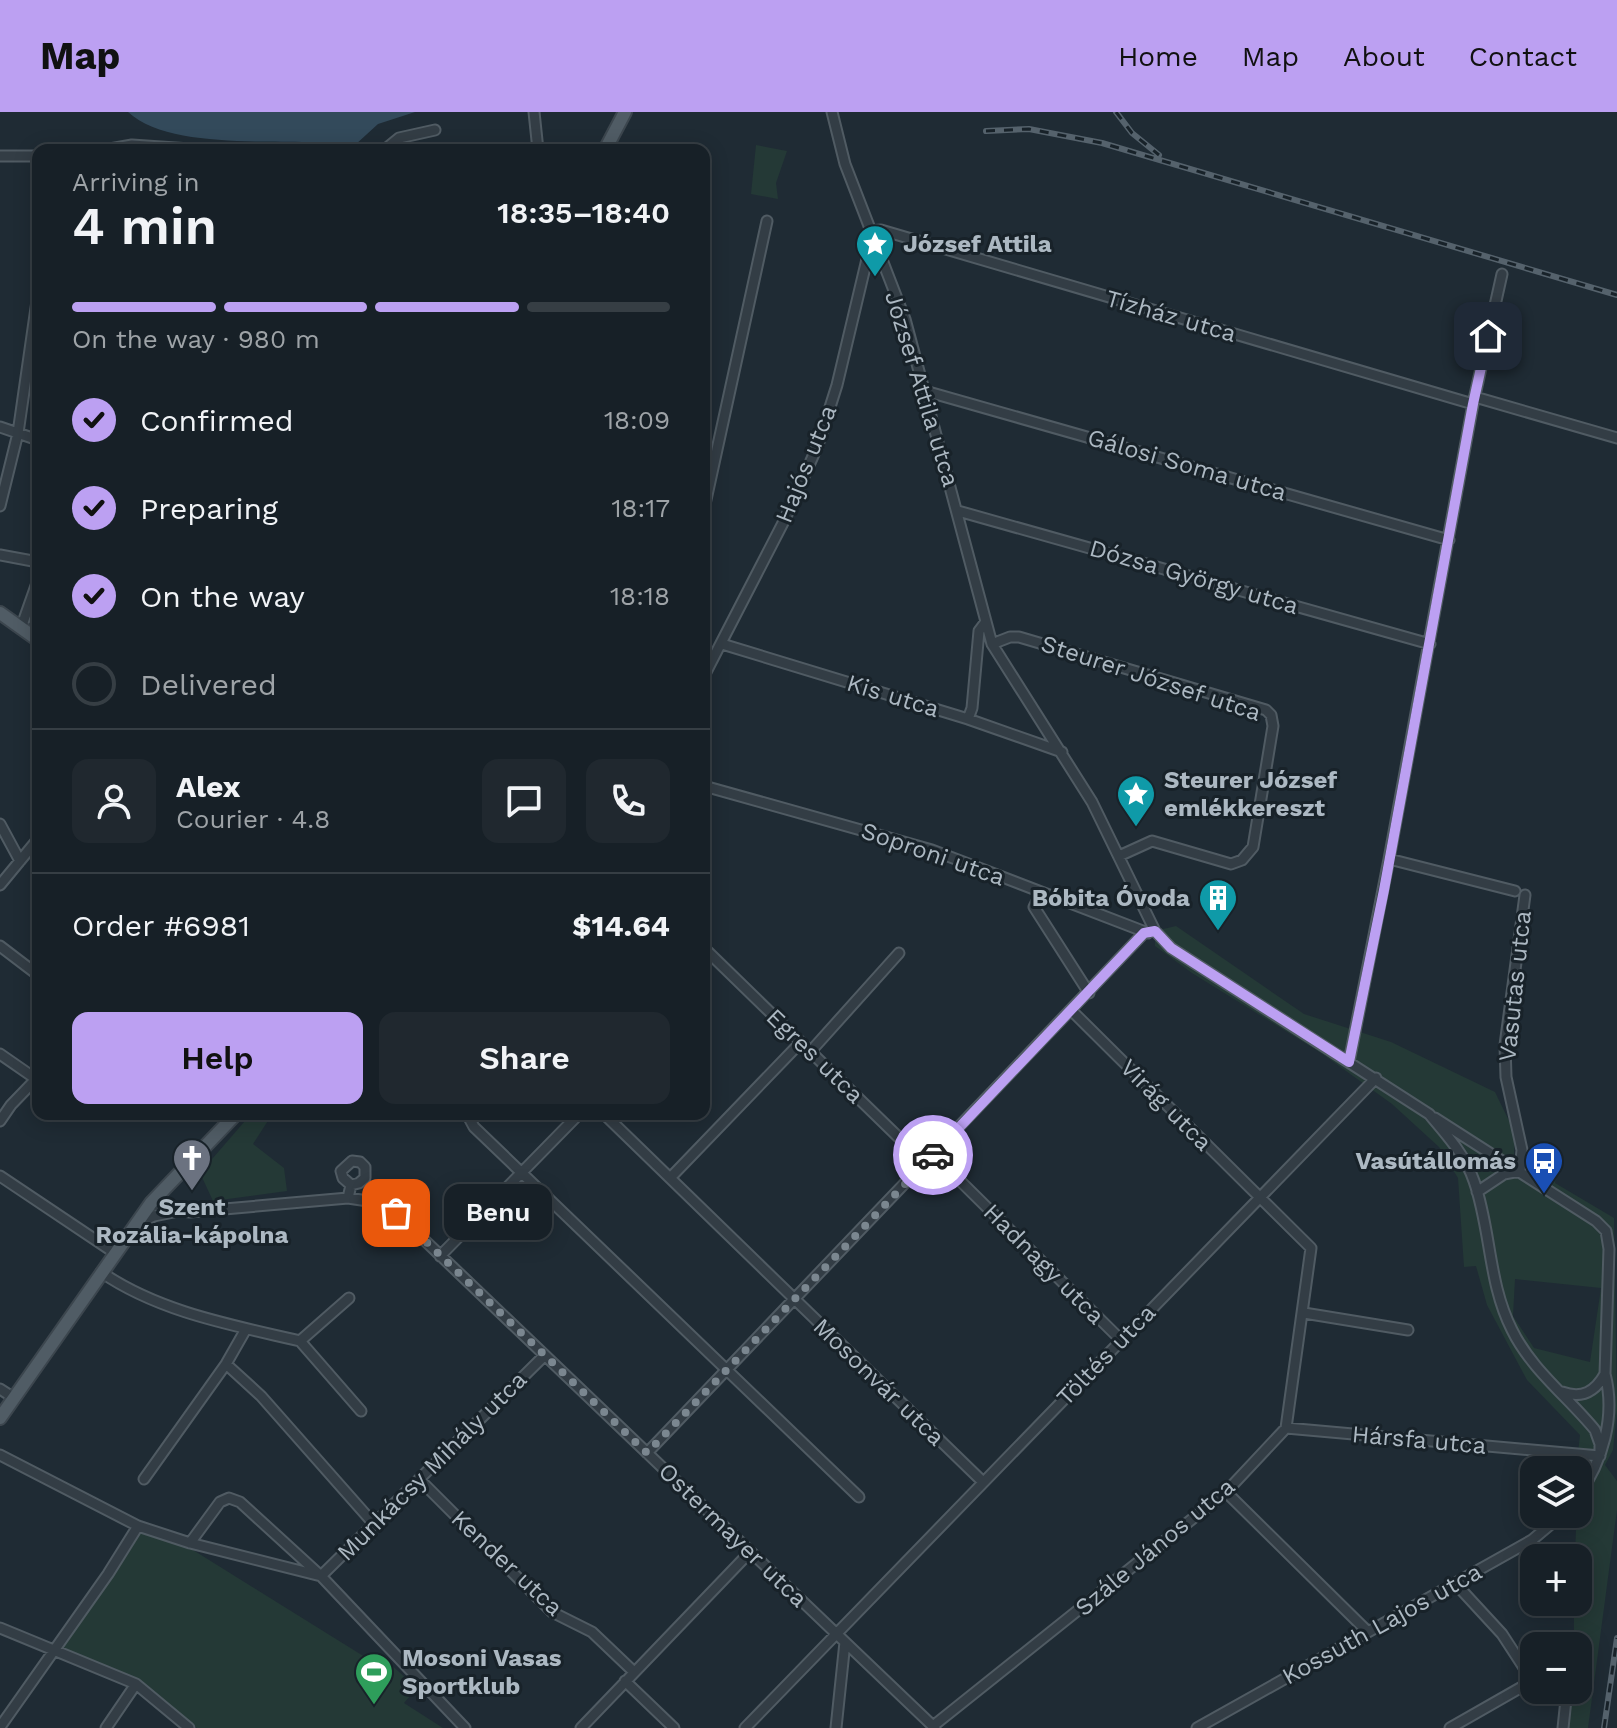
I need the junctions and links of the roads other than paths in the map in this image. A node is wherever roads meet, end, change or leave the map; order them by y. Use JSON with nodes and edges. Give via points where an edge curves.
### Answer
{"nodes":[{"id":1,"x":534,"y":112,"type":"edge"},
{"id":2,"x":625,"y":112,"type":"edge"},
{"id":3,"x":832,"y":112,"type":"edge"},
{"id":4,"x":435,"y":130,"type":"dead end"},
{"id":5,"x":392,"y":144,"type":"edge"},
{"id":6,"x":537,"y":144,"type":"edge"},
{"id":7,"x":608,"y":144,"type":"edge"},
{"id":8,"x":0,"y":156,"type":"edge"},
{"id":9,"x":32,"y":156,"type":"edge"},
{"id":10,"x":767,"y":221,"type":"dead end"},
{"id":11,"x":870,"y":234,"type":"junction"},
{"id":12,"x":1502,"y":274,"type":"dead end"},
{"id":13,"x":32,"y":336,"type":"edge"},
{"id":14,"x":925,"y":391,"type":"junction"},
{"id":15,"x":1474,"y":400,"type":"junction"},
{"id":16,"x":0,"y":427,"type":"edge"},
{"id":17,"x":18,"y":433,"type":"junction"},
{"id":18,"x":32,"y":438,"type":"edge"},
{"id":19,"x":1617,"y":438,"type":"edge"},
{"id":20,"x":710,"y":482,"type":"edge"},
{"id":21,"x":0,"y":506,"type":"edge"},
{"id":22,"x":958,"y":511,"type":"junction"},
{"id":23,"x":1449,"y":540,"type":"junction"},
{"id":24,"x":0,"y":555,"type":"edge"},
{"id":25,"x":32,"y":561,"type":"edge"},
{"id":26,"x":32,"y":597,"type":"edge"},
{"id":27,"x":0,"y":613,"type":"edge"},
{"id":28,"x":985,"y":623,"type":"junction"},
{"id":29,"x":21,"y":628,"type":"junction"},
{"id":30,"x":32,"y":636,"type":"edge"},
{"id":31,"x":722,"y":644,"type":"junction"},
{"id":32,"x":992,"y":644,"type":"junction"},
{"id":33,"x":1430,"y":644,"type":"junction"},
{"id":34,"x":710,"y":665,"type":"edge"},
{"id":35,"x":968,"y":719,"type":"junction"},
{"id":36,"x":1062,"y":752,"type":"junction"},
{"id":37,"x":710,"y":788,"type":"edge"},
{"id":38,"x":0,"y":824,"type":"edge"},
{"id":39,"x":32,"y":846,"type":"edge"},
{"id":40,"x":1119,"y":856,"type":"junction"},
{"id":41,"x":1389,"y":859,"type":"junction"},
{"id":42,"x":17,"y":865,"type":"junction"},
{"id":43,"x":0,"y":870,"type":"edge"},
{"id":44,"x":0,"y":885,"type":"edge"},
{"id":45,"x":1041,"y":893,"type":"junction"},
{"id":46,"x":1155,"y":931,"type":"junction"},
{"id":47,"x":1144,"y":933,"type":"junction"},
{"id":48,"x":0,"y":946,"type":"edge"},
{"id":49,"x":899,"y":953,"type":"dead end"},
{"id":50,"x":710,"y":954,"type":"edge"},
{"id":51,"x":32,"y":970,"type":"edge"},
{"id":52,"x":1089,"y":993,"type":"junction"},
{"id":53,"x":1072,"y":1011,"type":"junction"},
{"id":54,"x":801,"y":1042,"type":"junction"},
{"id":55,"x":811,"y":1051,"type":"junction"},
{"id":56,"x":0,"y":1054,"type":"edge"},
{"id":57,"x":1349,"y":1062,"type":"junction"},
{"id":58,"x":32,"y":1075,"type":"edge"},
{"id":59,"x":1376,"y":1078,"type":"junction"},
{"id":60,"x":32,"y":1083,"type":"edge"},
{"id":61,"x":1429,"y":1114,"type":"junction"},
{"id":62,"x":230,"y":1120,"type":"edge"},
{"id":63,"x":470,"y":1120,"type":"edge"},
{"id":64,"x":573,"y":1120,"type":"edge"},
{"id":65,"x":610,"y":1120,"type":"edge"},
{"id":66,"x":0,"y":1121,"type":"edge"},
{"id":67,"x":934,"y":1155,"type":"junction"},
{"id":68,"x":925,"y":1163,"type":"junction"},
{"id":69,"x":1520,"y":1171,"type":"junction"},
{"id":70,"x":522,"y":1172,"type":"junction"},
{"id":71,"x":0,"y":1176,"type":"edge"},
{"id":72,"x":671,"y":1177,"type":"junction"},
{"id":73,"x":351,"y":1185,"type":"junction"},
{"id":74,"x":1477,"y":1192,"type":"junction"},
{"id":75,"x":348,"y":1198,"type":"junction"},
{"id":76,"x":1261,"y":1198,"type":"junction"},
{"id":77,"x":151,"y":1203,"type":"junction"},
{"id":78,"x":180,"y":1211,"type":"junction"},
{"id":79,"x":1617,"y":1226,"type":"edge"},
{"id":80,"x":132,"y":1227,"type":"junction"},
{"id":81,"x":1606,"y":1231,"type":"junction"},
{"id":82,"x":115,"y":1253,"type":"junction"},
{"id":83,"x":440,"y":1256,"type":"junction"},
{"id":84,"x":101,"y":1272,"type":"junction"},
{"id":85,"x":349,"y":1298,"type":"dead end"},
{"id":86,"x":793,"y":1300,"type":"junction"},
{"id":87,"x":1304,"y":1313,"type":"junction"},
{"id":88,"x":246,"y":1329,"type":"junction"},
{"id":89,"x":1408,"y":1330,"type":"dead end"},
{"id":90,"x":1121,"y":1340,"type":"junction"},
{"id":91,"x":300,"y":1341,"type":"junction"},
{"id":92,"x":544,"y":1356,"type":"junction"},
{"id":93,"x":226,"y":1364,"type":"junction"},
{"id":94,"x":727,"y":1370,"type":"junction"},
{"id":95,"x":1605,"y":1374,"type":"junction"},
{"id":96,"x":0,"y":1389,"type":"edge"},
{"id":97,"x":1559,"y":1390,"type":"junction"},
{"id":98,"x":14,"y":1398,"type":"junction"},
{"id":99,"x":361,"y":1411,"type":"dead end"},
{"id":100,"x":0,"y":1418,"type":"edge"},
{"id":101,"x":1286,"y":1428,"type":"junction"},
{"id":102,"x":647,"y":1453,"type":"junction"},
{"id":103,"x":0,"y":1455,"type":"edge"},
{"id":104,"x":1600,"y":1456,"type":"junction"},
{"id":105,"x":1592,"y":1474,"type":"edge"},
{"id":106,"x":144,"y":1479,"type":"dead end"},
{"id":107,"x":420,"y":1480,"type":"junction"},
{"id":108,"x":983,"y":1482,"type":"junction"},
{"id":109,"x":1226,"y":1492,"type":"junction"},
{"id":110,"x":859,"y":1497,"type":"dead end"},
{"id":111,"x":374,"y":1524,"type":"junction"},
{"id":112,"x":138,"y":1526,"type":"junction"},
{"id":113,"x":1546,"y":1528,"type":"edge"},
{"id":114,"x":190,"y":1543,"type":"junction"},
{"id":115,"x":750,"y":1552,"type":"junction"},
{"id":116,"x":321,"y":1576,"type":"junction"},
{"id":117,"x":1455,"y":1583,"type":"junction"},
{"id":118,"x":0,"y":1628,"type":"edge"},
{"id":119,"x":1368,"y":1632,"type":"junction"},
{"id":120,"x":842,"y":1638,"type":"junction"},
{"id":121,"x":54,"y":1648,"type":"junction"},
{"id":122,"x":1520,"y":1661,"type":"edge"},
{"id":123,"x":634,"y":1672,"type":"junction"},
{"id":124,"x":625,"y":1681,"type":"junction"},
{"id":125,"x":136,"y":1684,"type":"junction"},
{"id":126,"x":1520,"y":1688,"type":"edge"},
{"id":127,"x":1566,"y":1704,"type":"edge"},
{"id":128,"x":0,"y":1727,"type":"edge"},
{"id":129,"x":934,"y":1727,"type":"edge"},
{"id":130,"x":106,"y":1728,"type":"edge"},
{"id":131,"x":189,"y":1728,"type":"edge"},
{"id":132,"x":465,"y":1728,"type":"edge"},
{"id":133,"x":581,"y":1728,"type":"edge"},
{"id":134,"x":674,"y":1728,"type":"edge"},
{"id":135,"x":745,"y":1728,"type":"edge"},
{"id":136,"x":836,"y":1728,"type":"edge"},
{"id":137,"x":1197,"y":1728,"type":"edge"},
{"id":138,"x":1450,"y":1728,"type":"edge"},
{"id":139,"x":1563,"y":1728,"type":"edge"}],
"edges":[{"from":1,"to":6,"type":"street"},
{"from":2,"to":7,"type":"main road"},
{"from":3,"to":11,"type":"street","name":"József Attila utca"},
{"from":4,"to":5,"type":"street"},
{"from":8,"to":9,"type":"street"},
{"from":10,"to":20,"type":"street"},
{"from":11,"to":14,"type":"street","name":"József Attila utca","via":[[905,319]]},
{"from":11,"to":15,"type":"street","name":"Tízház utca","via":[[881,230]]},
{"from":11,"to":31,"type":"street","name":"Hajós utca","via":[[837,385],[818,445]]},
{"from":12,"to":15,"type":"street"},
{"from":13,"to":17,"type":"street"},
{"from":14,"to":22,"type":"street","name":"József Attila utca"},
{"from":14,"to":23,"type":"street","name":"Gálosi Soma utca"},
{"from":15,"to":19,"type":"street","name":"Tízház utca"},
{"from":15,"to":23,"type":"street"},
{"from":16,"to":17,"type":"street"},
{"from":17,"to":18,"type":"street"},
{"from":17,"to":21,"type":"street"},
{"from":22,"to":28,"type":"street","name":"József Attila utca"},
{"from":22,"to":33,"type":"street","name":"Dózsa György utca"},
{"from":23,"to":33,"type":"street"},
{"from":24,"to":25,"type":"street"},
{"from":26,"to":29,"type":"street"},
{"from":27,"to":29,"type":"main road"},
{"from":28,"to":32,"type":"street","name":"József Attila utca"},
{"from":28,"to":35,"type":"street","name":"József Attila utca","via":[[979,631]]},
{"from":29,"to":30,"type":"main road"},
{"from":31,"to":34,"type":"street","name":"Hajós utca"},
{"from":31,"to":35,"type":"street","name":"Kis utca"},
{"from":32,"to":36,"type":"street","name":"József Attila utca"},
{"from":32,"to":40,"type":"street","name":"Steurer József utca","via":[[1019,637],[1271,715],[1253,847],[1242,860],[1231,864],[1152,841]]},
{"from":33,"to":41,"type":"street"},
{"from":35,"to":36,"type":"street","name":"Kis utca"},
{"from":36,"to":40,"type":"street","name":"József Attila utca"},
{"from":37,"to":45,"type":"street","name":"Soproni utca","via":[[932,850]]},
{"from":38,"to":42,"type":"street"},
{"from":39,"to":42,"type":"street"},
{"from":40,"to":46,"type":"street","name":"József Attila utca"},
{"from":41,"to":57,"type":"street"},
{"from":41,"to":69,"type":"street","name":"Vasutas utca","via":[[1520,893],[1505,1045],[1506,1077],[1522,1150]]},
{"from":42,"to":43,"type":"street"},
{"from":42,"to":44,"type":"street"},
{"from":45,"to":47,"type":"street","name":"Soproni utca"},
{"from":45,"to":52,"type":"street","via":[[1034,907]]},
{"from":46,"to":47,"type":"street"},
{"from":46,"to":57,"type":"street","via":[[1171,948]]},
{"from":47,"to":52,"type":"street"},
{"from":48,"to":51,"type":"street"},
{"from":49,"to":55,"type":"street"},
{"from":50,"to":54,"type":"street","name":"Egres utca"},
{"from":52,"to":53,"type":"street"},
{"from":53,"to":67,"type":"street"},
{"from":53,"to":76,"type":"street","name":"Virág utca"},
{"from":54,"to":55,"type":"street","name":"Egres utca"},
{"from":54,"to":72,"type":"street"},
{"from":55,"to":68,"type":"street","name":"Egres utca"},
{"from":56,"to":58,"type":"street"},
{"from":57,"to":59,"type":"street"},
{"from":59,"to":61,"type":"street"},
{"from":59,"to":76,"type":"street","name":"Töltés utca"},
{"from":60,"to":66,"type":"street"},
{"from":61,"to":69,"type":"street"},
{"from":61,"to":74,"type":"street","via":[[1464,1160]]},
{"from":62,"to":77,"type":"main road"},
{"from":63,"to":70,"type":"street"},
{"from":64,"to":70,"type":"street"},
{"from":65,"to":72,"type":"street","name":"Mosonvár utca"},
{"from":67,"to":68,"type":"street"},
{"from":67,"to":90,"type":"street","name":"Hadnagy utca"},
{"from":68,"to":86,"type":"street"},
{"from":69,"to":74,"type":"street","via":[[1504,1174]]},
{"from":69,"to":81,"type":"street"},
{"from":70,"to":83,"type":"street"},
{"from":70,"to":94,"type":"street"},
{"from":71,"to":82,"type":"street"},
{"from":72,"to":86,"type":"street","name":"Mosonvár utca"},
{"from":73,"to":73,"type":"street","via":[[365,1178],[360,1162],[352,1161],[341,1171]]},
{"from":73,"to":75,"type":"street"},
{"from":74,"to":97,"type":"street","via":[[1504,1311],[1523,1348]]},
{"from":75,"to":78,"type":"street","name":"Ostermayer utca"},
{"from":75,"to":83,"type":"street","name":"Ostermayer utca","via":[[381,1203]]},
{"from":76,"to":87,"type":"street","via":[[1311,1248]]},
{"from":76,"to":90,"type":"street","name":"Töltés utca"},
{"from":77,"to":78,"type":"street"},
{"from":77,"to":80,"type":"main road"},
{"from":78,"to":80,"type":"street"},
{"from":79,"to":81,"type":"street"},
{"from":80,"to":82,"type":"main road"},
{"from":81,"to":95,"type":"street"},
{"from":82,"to":84,"type":"main road"},
{"from":83,"to":92,"type":"street","name":"Ostermayer utca"},
{"from":84,"to":88,"type":"street","via":[[126,1290]]},
{"from":84,"to":98,"type":"main road"},
{"from":85,"to":91,"type":"street"},
{"from":86,"to":94,"type":"street"},
{"from":86,"to":108,"type":"street","name":"Mosonvár utca"},
{"from":87,"to":89,"type":"street"},
{"from":87,"to":101,"type":"street"},
{"from":88,"to":91,"type":"street"},
{"from":88,"to":93,"type":"street"},
{"from":90,"to":108,"type":"street","name":"Töltés utca"},
{"from":91,"to":99,"type":"street"},
{"from":92,"to":102,"type":"street","name":"Ostermayer utca"},
{"from":92,"to":107,"type":"street","name":"Munkácsy Mihály utca"},
{"from":93,"to":106,"type":"street"},
{"from":93,"to":111,"type":"street"},
{"from":94,"to":102,"type":"street"},
{"from":94,"to":110,"type":"street"},
{"from":95,"to":97,"type":"street","via":[[1586,1394]]},
{"from":95,"to":104,"type":"street","via":[[1609,1406]]},
{"from":96,"to":98,"type":"street"},
{"from":97,"to":104,"type":"street","via":[[1595,1430]]},
{"from":98,"to":100,"type":"main road"},
{"from":101,"to":104,"type":"street","name":"Hársfa utca"},
{"from":101,"to":109,"type":"street","name":"Szále János utca"},
{"from":102,"to":115,"type":"street","name":"Ostermayer utca"},
{"from":103,"to":112,"type":"street"},
{"from":104,"to":105,"type":"street"},
{"from":107,"to":111,"type":"street","name":"Munkácsy Mihály utca"},
{"from":107,"to":123,"type":"street","name":"Kender utca","via":[[552,1612],[592,1632]]},
{"from":108,"to":120,"type":"street","name":"Töltés utca"},
{"from":109,"to":119,"type":"street"},
{"from":109,"to":129,"type":"street","name":"Szále János utca"},
{"from":111,"to":116,"type":"street","name":"Munkácsy Mihály utca"},
{"from":112,"to":114,"type":"street"},
{"from":112,"to":121,"type":"street"},
{"from":113,"to":117,"type":"street","name":"Kossuth Lajos utca"},
{"from":114,"to":116,"type":"street"},
{"from":114,"to":116,"type":"street","via":[[220,1502],[229,1498],[240,1502]]},
{"from":115,"to":120,"type":"street","name":"Ostermayer utca"},
{"from":115,"to":123,"type":"street"},
{"from":116,"to":132,"type":"street"},
{"from":117,"to":119,"type":"street","name":"Kossuth Lajos utca"},
{"from":117,"to":122,"type":"street"},
{"from":118,"to":121,"type":"street"},
{"from":119,"to":137,"type":"street","name":"Kossuth Lajos utca"},
{"from":120,"to":129,"type":"street","name":"Ostermayer utca"},
{"from":120,"to":135,"type":"street","name":"Töltés utca"},
{"from":120,"to":136,"type":"street"},
{"from":121,"to":125,"type":"street"},
{"from":121,"to":128,"type":"street"},
{"from":123,"to":124,"type":"street"},
{"from":124,"to":133,"type":"street"},
{"from":124,"to":134,"type":"street"},
{"from":125,"to":130,"type":"street"},
{"from":125,"to":131,"type":"street"},
{"from":126,"to":138,"type":"street"},
{"from":127,"to":139,"type":"street"}]}
